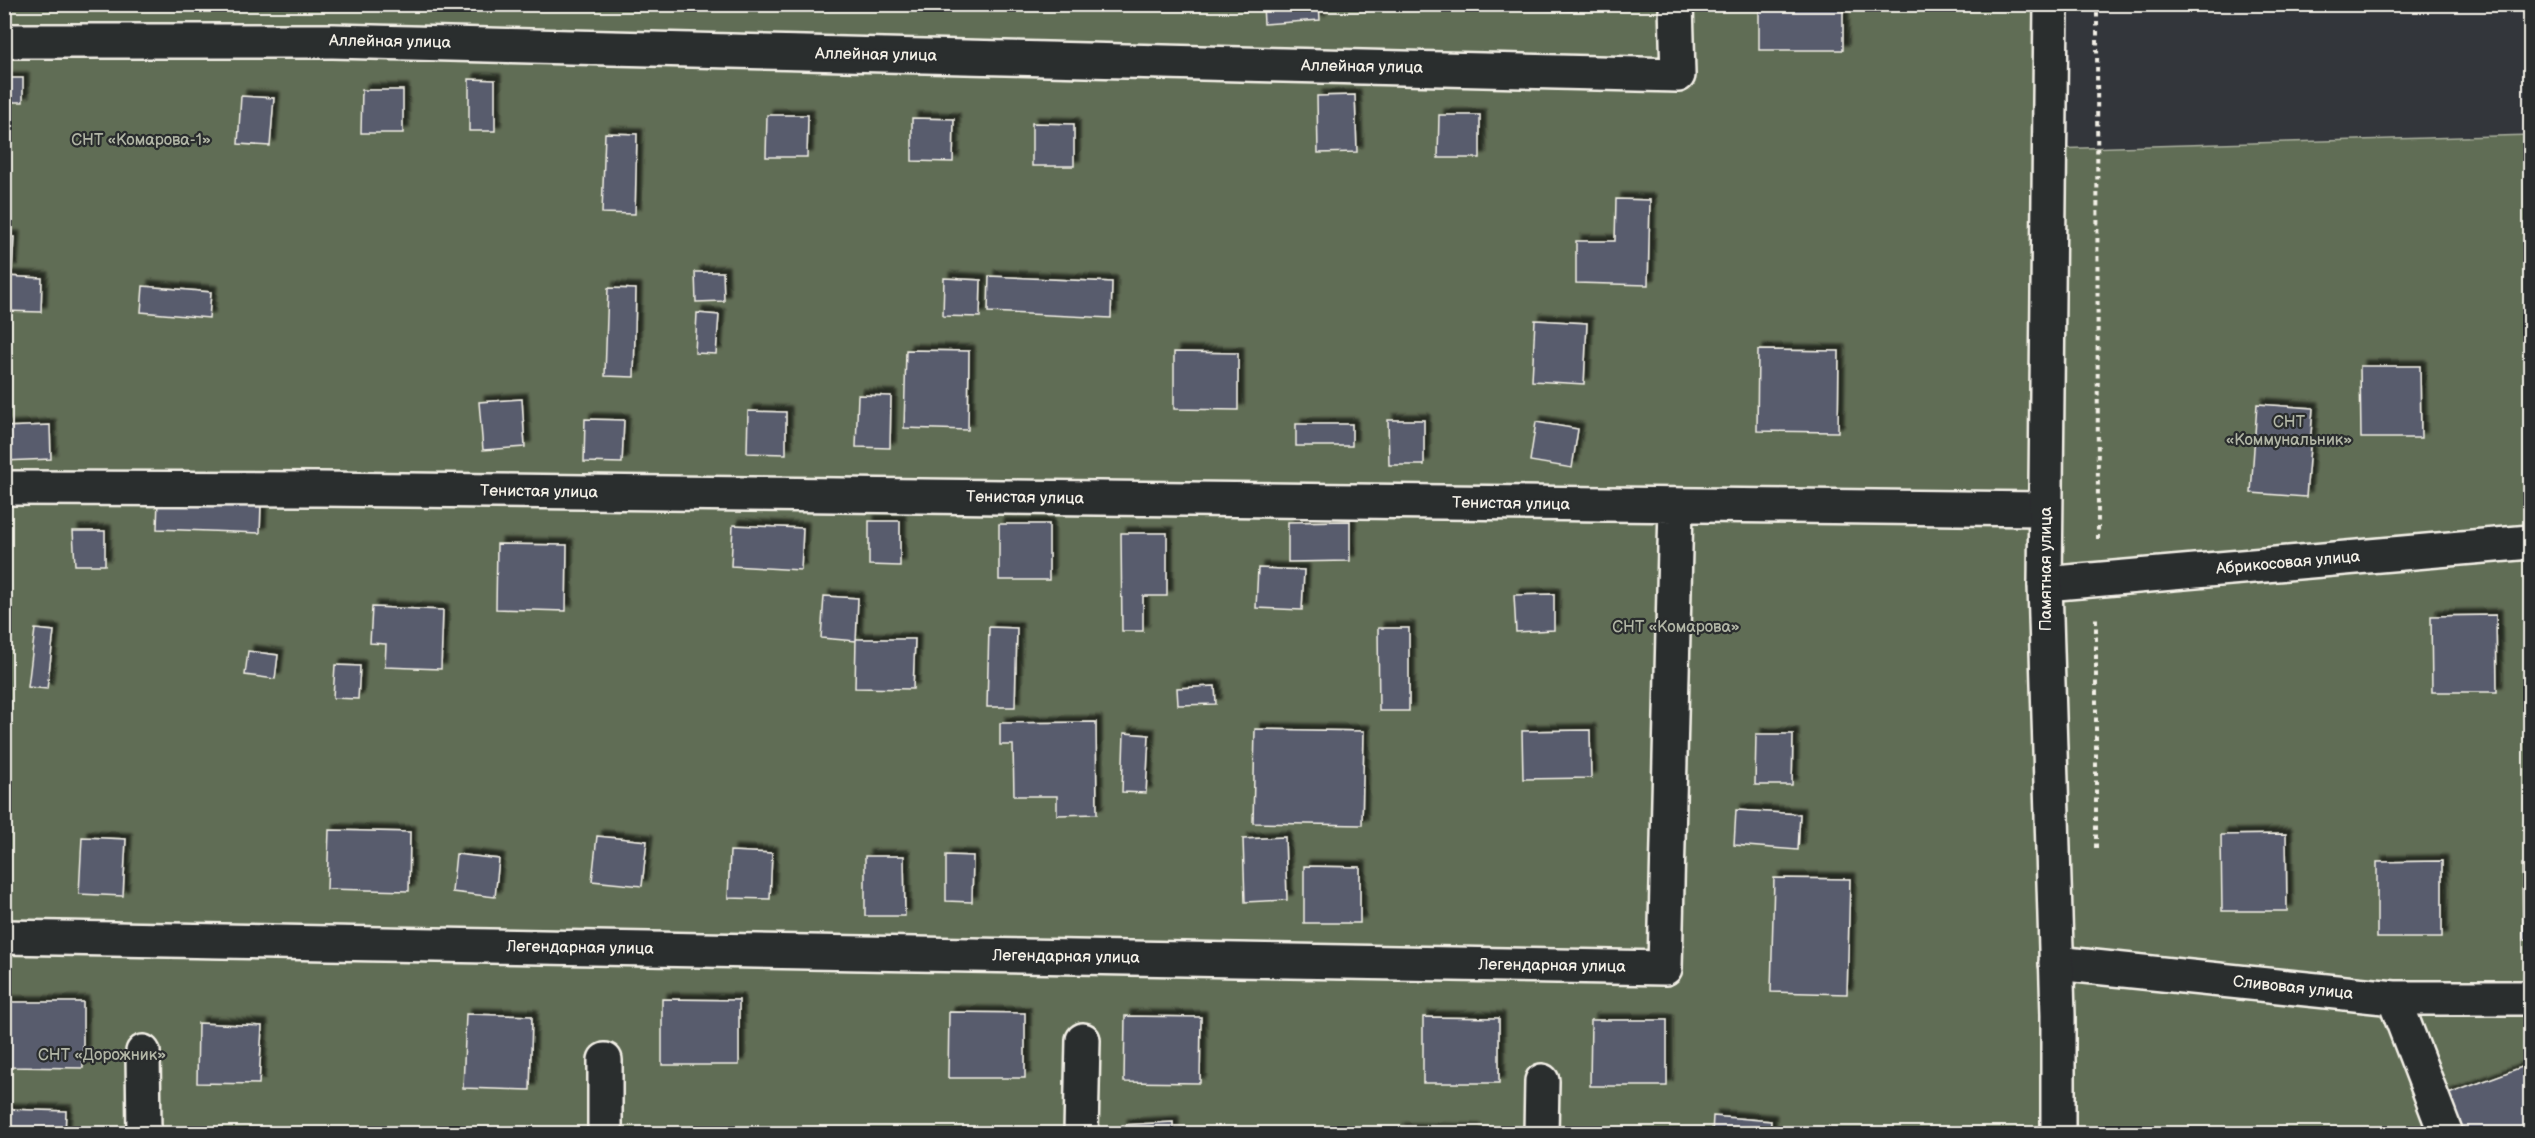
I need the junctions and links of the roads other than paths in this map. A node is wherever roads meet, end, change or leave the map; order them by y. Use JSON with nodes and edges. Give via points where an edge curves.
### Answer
{"nodes":[{"id":1,"x":1676,"y":4,"type":"edge"},
{"id":2,"x":2051,"y":4,"type":"edge"},
{"id":3,"x":4,"y":41,"type":"edge"},
{"id":4,"x":4,"y":488,"type":"edge"},
{"id":5,"x":1676,"y":506,"type":"junction"},
{"id":6,"x":2045,"y":509,"type":"junction"},
{"id":7,"x":2530,"y":542,"type":"edge"},
{"id":8,"x":2045,"y":584,"type":"junction"},
{"id":9,"x":4,"y":937,"type":"edge"},
{"id":10,"x":2056,"y":963,"type":"junction"},
{"id":11,"x":2394,"y":998,"type":"junction"},
{"id":12,"x":2530,"y":998,"type":"edge"},
{"id":13,"x":1083,"y":1040,"type":"dead end"},
{"id":14,"x":143,"y":1052,"type":"dead end"},
{"id":15,"x":605,"y":1060,"type":"dead end"},
{"id":16,"x":1542,"y":1081,"type":"dead end"},
{"id":17,"x":144,"y":1134,"type":"edge"},
{"id":18,"x":605,"y":1134,"type":"edge"},
{"id":19,"x":1082,"y":1134,"type":"edge"},
{"id":20,"x":1541,"y":1134,"type":"edge"},
{"id":21,"x":2058,"y":1134,"type":"edge"},
{"id":22,"x":2446,"y":1134,"type":"edge"}],
"edges":[{"from":1,"to":3,"type":"street","name":"Аллейная улица","via":[[1678,75],[333,41]]},
{"from":2,"to":6,"type":"street","name":"Памятная улица"},
{"from":4,"to":5,"type":"street","name":"Тенистая улица"},
{"from":5,"to":6,"type":"street","name":"Тенистая улица"},
{"from":5,"to":9,"type":"street","name":"Легендарная улица","via":[[1665,968]]},
{"from":6,"to":8,"type":"street","name":"Памятная улица"},
{"from":7,"to":8,"type":"street","name":"Абрикосовая улица"},
{"from":8,"to":10,"type":"street","name":"Памятная улица"},
{"from":10,"to":11,"type":"street","name":"Сливовая улица"},
{"from":10,"to":21,"type":"street","name":"Памятная улица"},
{"from":11,"to":12,"type":"street","name":"Сливовая улица"},
{"from":11,"to":22,"type":"street"},
{"from":13,"to":19,"type":"street"},
{"from":14,"to":17,"type":"street"},
{"from":15,"to":18,"type":"street"},
{"from":16,"to":20,"type":"street"}]}
